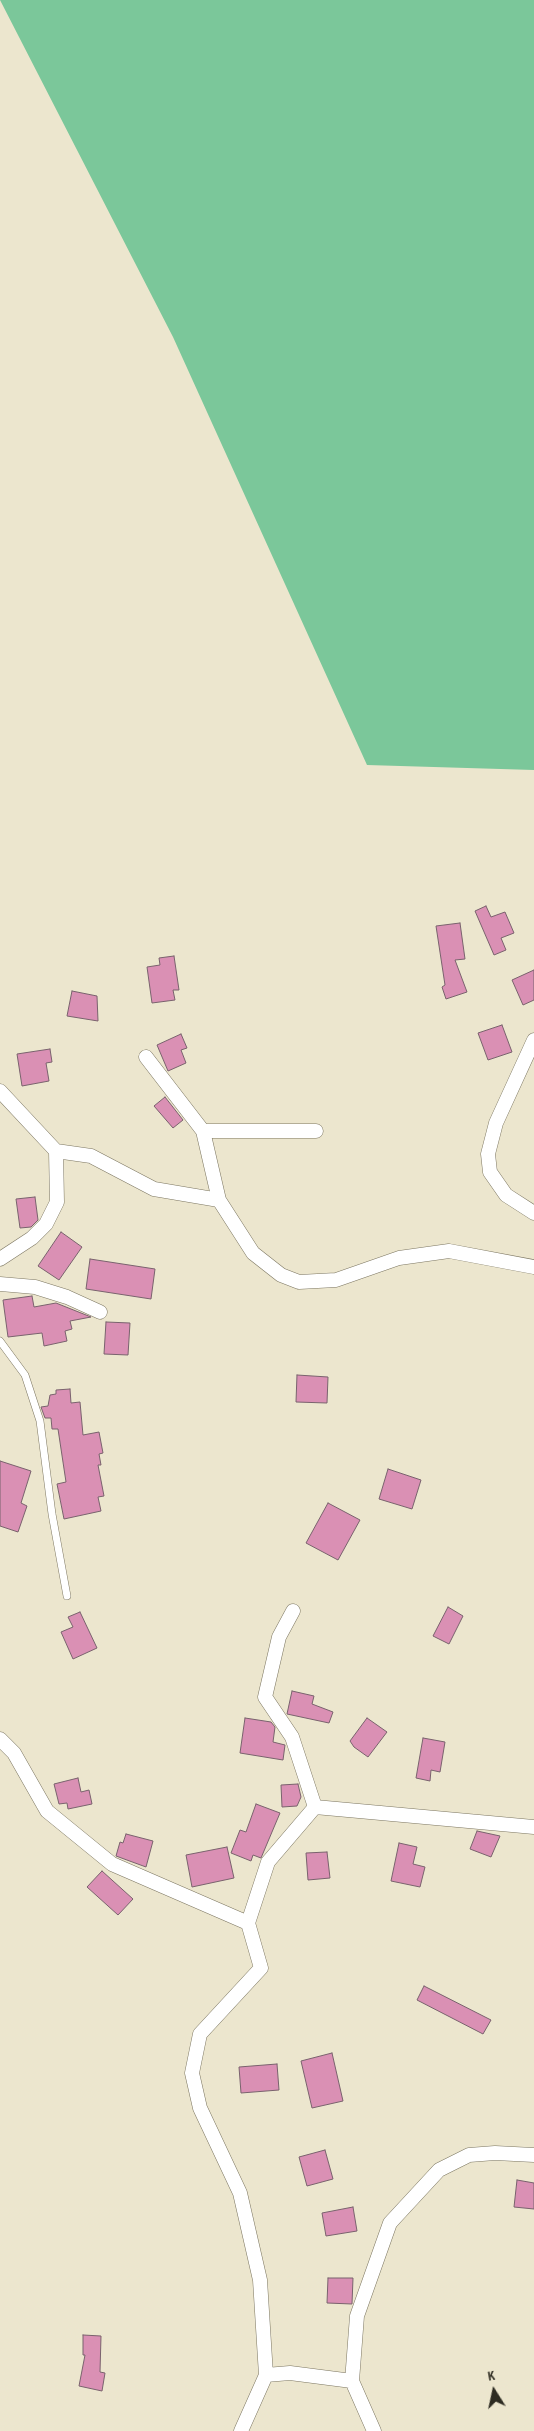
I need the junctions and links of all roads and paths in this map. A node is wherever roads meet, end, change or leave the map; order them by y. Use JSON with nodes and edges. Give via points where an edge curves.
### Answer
{"nodes":[{"id":1,"x":534,"y":1040,"type":"edge"},
{"id":2,"x":146,"y":1057,"type":"dead end"},
{"id":3,"x":0,"y":1091,"type":"edge"},
{"id":4,"x":203,"y":1131,"type":"junction"},
{"id":5,"x":316,"y":1131,"type":"dead end"},
{"id":6,"x":56,"y":1151,"type":"junction"},
{"id":7,"x":220,"y":1200,"type":"junction"},
{"id":8,"x":534,"y":1212,"type":"edge"},
{"id":9,"x":0,"y":1259,"type":"edge"},
{"id":10,"x":534,"y":1267,"type":"edge"},
{"id":11,"x":0,"y":1284,"type":"edge"},
{"id":12,"x":100,"y":1312,"type":"dead end"},
{"id":13,"x":0,"y":1341,"type":"edge"},
{"id":14,"x":67,"y":1596,"type":"dead end"},
{"id":15,"x":293,"y":1612,"type":"dead end"},
{"id":16,"x":0,"y":1739,"type":"edge"},
{"id":17,"x":315,"y":1806,"type":"junction"},
{"id":18,"x":534,"y":1827,"type":"edge"},
{"id":19,"x":248,"y":1922,"type":"junction"},
{"id":20,"x":534,"y":2155,"type":"edge"},
{"id":21,"x":266,"y":2375,"type":"junction"},
{"id":22,"x":352,"y":2381,"type":"junction"},
{"id":23,"x":241,"y":2431,"type":"edge"},
{"id":24,"x":374,"y":2431,"type":"edge"}],
"edges":[{"from":1,"to":8,"type":"street","via":[[496,1123],[488,1154],[490,1172],[506,1195]]},
{"from":2,"to":4,"type":"street"},
{"from":3,"to":6,"type":"street"},
{"from":4,"to":5,"type":"street"},
{"from":4,"to":7,"type":"street"},
{"from":6,"to":7,"type":"street","via":[[91,1156],[154,1189]]},
{"from":6,"to":9,"type":"street","via":[[57,1202],[46,1224],[32,1238]]},
{"from":7,"to":10,"type":"street","via":[[253,1253],[281,1275],[299,1282],[336,1280],[399,1258],[449,1250]]},
{"from":11,"to":12,"type":"street","via":[[35,1287],[67,1296]]},
{"from":13,"to":14,"type":"lane","via":[[25,1375],[40,1421]]},
{"from":15,"to":17,"type":"street","via":[[279,1637],[265,1697],[292,1737]]},
{"from":16,"to":19,"type":"street","via":[[14,1753],[47,1811],[112,1864]]},
{"from":17,"to":18,"type":"street"},
{"from":17,"to":19,"type":"street","via":[[268,1862]]},
{"from":19,"to":21,"type":"street","via":[[261,1968],[200,2034],[192,2073],[200,2108],[240,2193],[260,2280]]},
{"from":20,"to":22,"type":"street","via":[[469,2155],[439,2170],[390,2223],[357,2316]]},
{"from":21,"to":22,"type":"street","via":[[290,2373]]},
{"from":21,"to":23,"type":"street"},
{"from":22,"to":24,"type":"street"}]}
